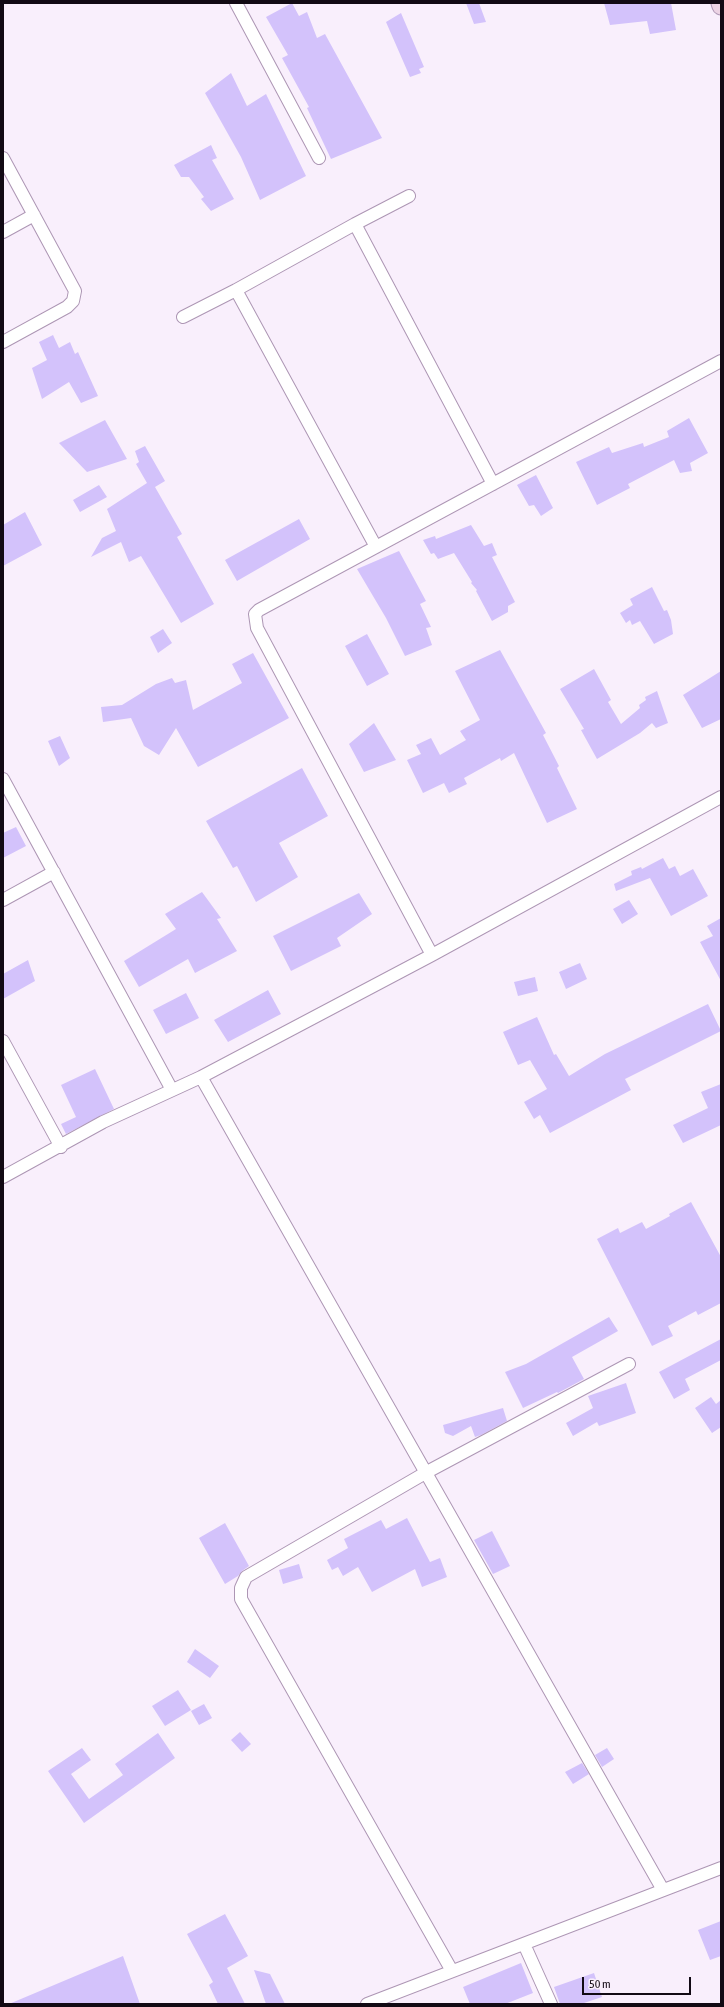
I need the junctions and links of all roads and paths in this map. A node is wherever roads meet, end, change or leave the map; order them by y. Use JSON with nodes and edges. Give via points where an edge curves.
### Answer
{"nodes":[{"id":1,"x":236,"y":3,"type":"edge"},
{"id":2,"x":720,"y":3,"type":"edge"},
{"id":3,"x":721,"y":6,"type":"edge"},
{"id":4,"x":3,"y":158,"type":"edge"},
{"id":5,"x":319,"y":158,"type":"dead end"},
{"id":6,"x":409,"y":196,"type":"dead end"},
{"id":7,"x":34,"y":215,"type":"junction"},
{"id":8,"x":355,"y":224,"type":"junction"},
{"id":9,"x":3,"y":232,"type":"edge"},
{"id":10,"x":236,"y":290,"type":"junction"},
{"id":11,"x":183,"y":317,"type":"dead end"},
{"id":12,"x":3,"y":342,"type":"edge"},
{"id":13,"x":721,"y":361,"type":"edge"},
{"id":14,"x":493,"y":484,"type":"junction"},
{"id":15,"x":376,"y":547,"type":"junction"},
{"id":16,"x":3,"y":779,"type":"edge"},
{"id":17,"x":721,"y":797,"type":"edge"},
{"id":18,"x":54,"y":872,"type":"junction"},
{"id":19,"x":3,"y":900,"type":"edge"},
{"id":20,"x":432,"y":955,"type":"junction"},
{"id":21,"x":3,"y":1041,"type":"edge"},
{"id":22,"x":201,"y":1076,"type":"junction"},
{"id":23,"x":172,"y":1090,"type":"junction"},
{"id":24,"x":61,"y":1147,"type":"junction"},
{"id":25,"x":3,"y":1176,"type":"edge"},
{"id":26,"x":629,"y":1364,"type":"dead end"},
{"id":27,"x":426,"y":1472,"type":"junction"},
{"id":28,"x":721,"y":1868,"type":"edge"},
{"id":29,"x":663,"y":1890,"type":"junction"},
{"id":30,"x":524,"y":1944,"type":"junction"},
{"id":31,"x":452,"y":1971,"type":"junction"},
{"id":32,"x":367,"y":2004,"type":"edge"},
{"id":33,"x":551,"y":2004,"type":"edge"}],
"edges":[{"from":1,"to":5,"type":"street"},
{"from":2,"to":3,"type":"main road"},
{"from":4,"to":7,"type":"street"},
{"from":6,"to":8,"type":"street"},
{"from":7,"to":9,"type":"street"},
{"from":7,"to":12,"type":"street","via":[[75,291],[73,301],[67,307]]},
{"from":8,"to":10,"type":"street"},
{"from":8,"to":14,"type":"street"},
{"from":10,"to":11,"type":"street"},
{"from":10,"to":15,"type":"street"},
{"from":13,"to":14,"type":"street"},
{"from":14,"to":15,"type":"street"},
{"from":15,"to":20,"type":"street","via":[[259,610],[255,618],[257,628]]},
{"from":16,"to":18,"type":"street"},
{"from":17,"to":20,"type":"street"},
{"from":18,"to":19,"type":"street"},
{"from":18,"to":23,"type":"street"},
{"from":20,"to":22,"type":"street"},
{"from":21,"to":24,"type":"street"},
{"from":22,"to":23,"type":"street"},
{"from":22,"to":27,"type":"street"},
{"from":23,"to":24,"type":"street","via":[[103,1122]]},
{"from":24,"to":25,"type":"street"},
{"from":26,"to":27,"type":"street"},
{"from":27,"to":29,"type":"street"},
{"from":27,"to":31,"type":"street","via":[[246,1578],[241,1588],[241,1599]]},
{"from":28,"to":29,"type":"street"},
{"from":29,"to":30,"type":"street"},
{"from":30,"to":31,"type":"street"},
{"from":30,"to":33,"type":"street"},
{"from":31,"to":32,"type":"street"}]}
